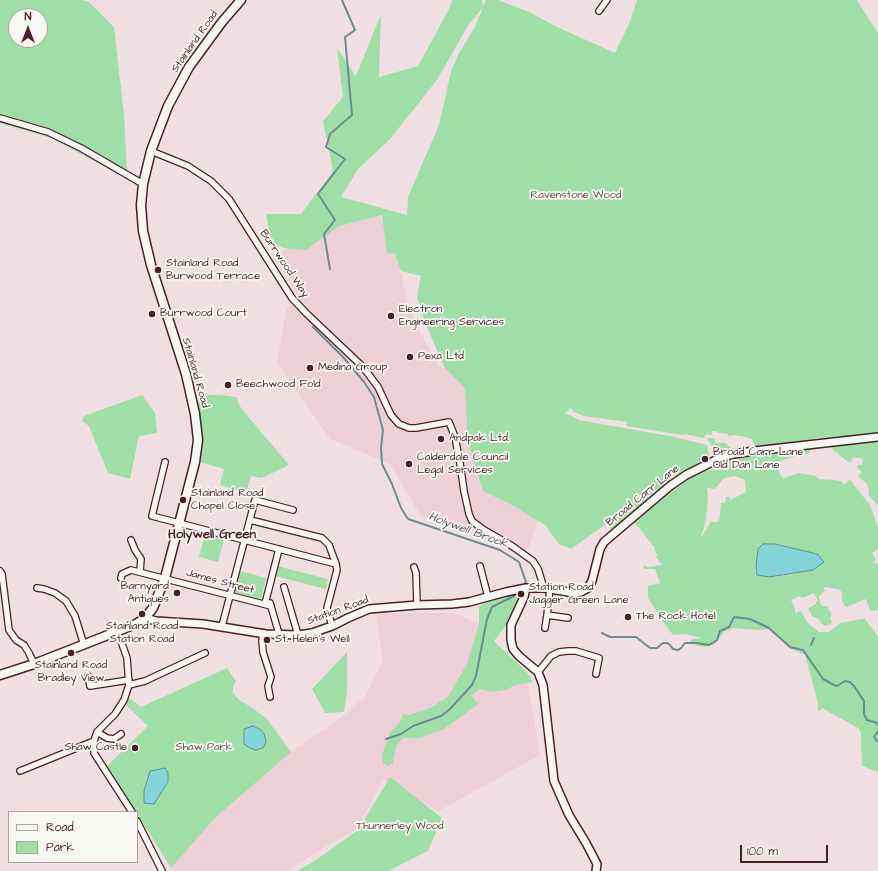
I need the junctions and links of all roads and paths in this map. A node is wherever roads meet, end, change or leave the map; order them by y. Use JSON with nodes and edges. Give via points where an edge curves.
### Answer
{"nodes":[{"id":1,"x":241,"y":0,"type":"edge"},
{"id":2,"x":607,"y":0,"type":"edge"},
{"id":3,"x":599,"y":11,"type":"dead end"},
{"id":4,"x":0,"y":118,"type":"edge"},
{"id":5,"x":151,"y":151,"type":"junction"},
{"id":6,"x":143,"y":184,"type":"junction"},
{"id":7,"x":878,"y":436,"type":"edge"},
{"id":8,"x":165,"y":462,"type":"dead end"},
{"id":9,"x":294,"y":510,"type":"dead end"},
{"id":10,"x":250,"y":520,"type":"junction"},
{"id":11,"x":180,"y":523,"type":"junction"},
{"id":12,"x":131,"y":540,"type":"dead end"},
{"id":13,"x":245,"y":540,"type":"junction"},
{"id":14,"x":279,"y":549,"type":"junction"},
{"id":15,"x":336,"y":564,"type":"junction"},
{"id":16,"x":480,"y":566,"type":"dead end"},
{"id":17,"x":414,"y":567,"type":"dead end"},
{"id":18,"x":0,"y":571,"type":"edge"},
{"id":19,"x":140,"y":572,"type":"junction"},
{"id":20,"x":121,"y":578,"type":"dead end"},
{"id":21,"x":165,"y":578,"type":"junction"},
{"id":22,"x":284,"y":587,"type":"dead end"},
{"id":23,"x":37,"y":588,"type":"dead end"},
{"id":24,"x":525,"y":589,"type":"junction"},
{"id":25,"x":547,"y":589,"type":"junction"},
{"id":26,"x":514,"y":590,"type":"joint"},
{"id":27,"x":230,"y":595,"type":"junction"},
{"id":28,"x":488,"y":597,"type":"junction"},
{"id":29,"x":268,"y":605,"type":"junction"},
{"id":30,"x":417,"y":605,"type":"junction"},
{"id":31,"x":547,"y":615,"type":"junction"},
{"id":32,"x":145,"y":618,"type":"junction"},
{"id":33,"x":568,"y":618,"type":"dead end"},
{"id":34,"x":222,"y":626,"type":"junction"},
{"id":35,"x":332,"y":626,"type":"junction"},
{"id":36,"x":545,"y":628,"type":"dead end"},
{"id":37,"x":115,"y":632,"type":"junction"},
{"id":38,"x":263,"y":633,"type":"junction"},
{"id":39,"x":279,"y":634,"type":"junction"},
{"id":40,"x":298,"y":635,"type":"junction"},
{"id":41,"x":84,"y":645,"type":"junction"},
{"id":42,"x":205,"y":653,"type":"dead end"},
{"id":43,"x":34,"y":664,"type":"junction"},
{"id":44,"x":538,"y":672,"type":"junction"},
{"id":45,"x":596,"y":674,"type":"dead end"},
{"id":46,"x":0,"y":675,"type":"edge"},
{"id":47,"x":88,"y":676,"type":"dead end"},
{"id":48,"x":129,"y":682,"type":"junction"},
{"id":49,"x":270,"y":697,"type":"dead end"},
{"id":50,"x":97,"y":732,"type":"junction"},
{"id":51,"x":121,"y":734,"type":"dead end"},
{"id":52,"x":94,"y":741,"type":"junction"},
{"id":53,"x":20,"y":771,"type":"dead end"},
{"id":54,"x":131,"y":811,"type":"edge"},
{"id":55,"x":138,"y":823,"type":"edge"},
{"id":56,"x":162,"y":871,"type":"edge"},
{"id":57,"x":596,"y":871,"type":"edge"}],
"edges":[{"from":1,"to":5,"type":"main road","name":"Stainland Road","via":[[189,67],[168,106]]},
{"from":2,"to":3,"type":"street"},
{"from":4,"to":6,"type":"street","via":[[48,132]]},
{"from":5,"to":6,"type":"main road","name":"Stainland Road"},
{"from":5,"to":25,"type":"street","name":"Burrwood Way","via":[[188,166],[211,181],[229,199],[292,298],[363,367],[378,387],[391,415],[399,424],[416,428],[449,422],[455,436],[472,520],[533,561]]},
{"from":6,"to":11,"type":"main road","name":"Stainland Road","via":[[143,231],[186,374],[198,440]]},
{"from":7,"to":25,"type":"street","name":"Broad Carr Lane","via":[[754,451],[720,458],[670,486],[606,539],[601,546],[592,581],[586,590],[574,593]]},
{"from":8,"to":11,"type":"street","via":[[152,516]]},
{"from":9,"to":10,"type":"street","via":[[255,500]]},
{"from":10,"to":13,"type":"street"},
{"from":10,"to":15,"type":"street","via":[[322,538],[329,545]]},
{"from":11,"to":13,"type":"street"},
{"from":11,"to":21,"type":"main road","name":"Stainland Road"},
{"from":12,"to":19,"type":"street","via":[[141,559]]},
{"from":13,"to":14,"type":"street"},
{"from":13,"to":27,"type":"street"},
{"from":14,"to":15,"type":"street"},
{"from":14,"to":29,"type":"street","via":[[267,595]]},
{"from":15,"to":35,"type":"street","via":[[337,570],[327,608]]},
{"from":16,"to":28,"type":"street"},
{"from":17,"to":30,"type":"street"},
{"from":18,"to":43,"type":"street","via":[[9,630],[16,640],[24,645]]},
{"from":19,"to":20,"type":"street","name":"James Street","via":[[131,570],[122,574]]},
{"from":19,"to":21,"type":"street","name":"James Street"},
{"from":21,"to":27,"type":"street","name":"James Street"},
{"from":21,"to":32,"type":"main road","name":"Stainland Road","via":[[153,608]]},
{"from":22,"to":40,"type":"street"},
{"from":23,"to":41,"type":"street","via":[[55,593],[66,601],[75,616]]},
{"from":24,"to":25,"type":"street","name":"Broad Carr Lane"},
{"from":24,"to":26,"type":"street","name":"Broad Carr Lane"},
{"from":24,"to":44,"type":"street","via":[[511,625],[511,640],[513,649]]},
{"from":25,"to":31,"type":"street"},
{"from":26,"to":28,"type":"street","name":"Station Road"},
{"from":27,"to":29,"type":"street","name":"James Street"},
{"from":27,"to":34,"type":"street"},
{"from":28,"to":30,"type":"street","name":"Station Road","via":[[458,604]]},
{"from":29,"to":39,"type":"street"},
{"from":30,"to":35,"type":"street","name":"Station Road","via":[[369,609]]},
{"from":31,"to":33,"type":"street"},
{"from":31,"to":36,"type":"street"},
{"from":32,"to":34,"type":"street","name":"Station Road"},
{"from":32,"to":37,"type":"main road","name":"Stainland Road"},
{"from":34,"to":38,"type":"street","name":"Station Road"},
{"from":35,"to":40,"type":"street","name":"Station Road"},
{"from":37,"to":41,"type":"main road","name":"Stainland Road"},
{"from":37,"to":48,"type":"street","via":[[127,658]]},
{"from":38,"to":39,"type":"street","name":"Station Road"},
{"from":38,"to":49,"type":"street","via":[[263,652],[271,677],[268,686]]},
{"from":39,"to":40,"type":"street","name":"Station Road"},
{"from":41,"to":43,"type":"main road","name":"Stainland Road"},
{"from":42,"to":48,"type":"street","via":[[145,681]]},
{"from":43,"to":46,"type":"main road","name":"Stainland Road"},
{"from":44,"to":45,"type":"street","via":[[551,656],[559,652],[576,651],[599,658]]},
{"from":44,"to":57,"type":"street","via":[[543,685],[554,781],[569,815],[597,864]]},
{"from":47,"to":48,"type":"street","via":[[90,686]]},
{"from":48,"to":50,"type":"street","via":[[124,700],[115,714]]},
{"from":50,"to":51,"type":"street","via":[[114,739]]},
{"from":50,"to":52,"type":"street"},
{"from":52,"to":53,"type":"street"},
{"from":52,"to":54,"type":"street","via":[[94,753]]},
{"from":55,"to":56,"type":"street"}]}
